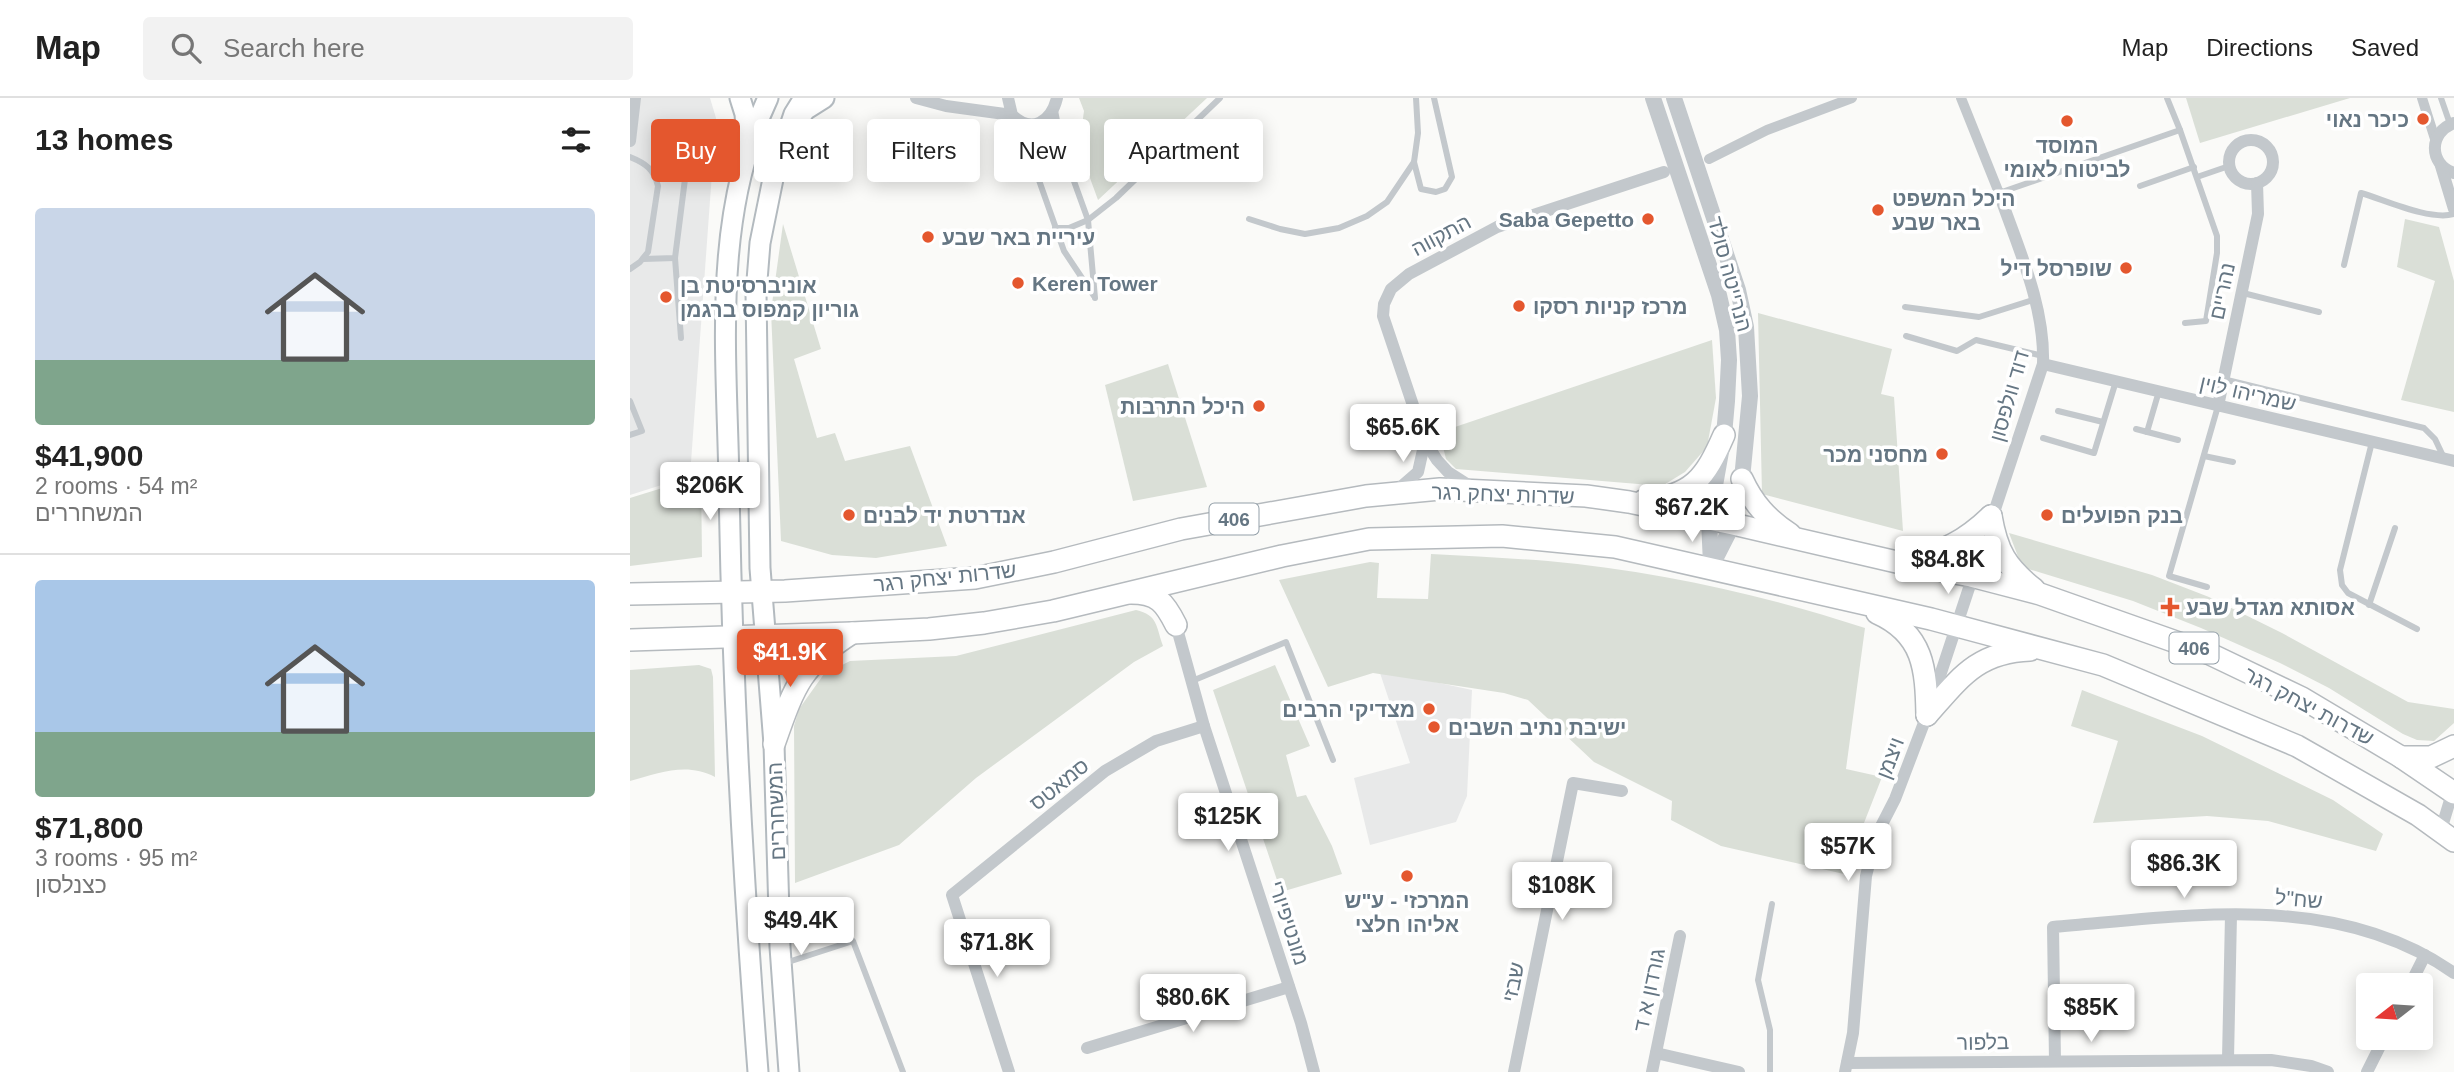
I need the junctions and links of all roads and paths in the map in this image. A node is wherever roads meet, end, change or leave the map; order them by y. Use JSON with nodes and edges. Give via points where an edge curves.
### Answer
{"nodes":[{"id":1,"x":635,"y":98,"type":"edge"},
{"id":2,"x":740,"y":98,"type":"edge"},
{"id":3,"x":768,"y":98,"type":"edge"},
{"id":4,"x":804,"y":98,"type":"edge"},
{"id":5,"x":824,"y":98,"type":"edge"},
{"id":6,"x":916,"y":98,"type":"edge"},
{"id":7,"x":1008,"y":98,"type":"edge"},
{"id":8,"x":1220,"y":98,"type":"edge"},
{"id":9,"x":1416,"y":98,"type":"edge"},
{"id":10,"x":1434,"y":98,"type":"edge"},
{"id":11,"x":1653,"y":98,"type":"edge"},
{"id":12,"x":1674,"y":98,"type":"edge"},
{"id":13,"x":1852,"y":98,"type":"edge"},
{"id":14,"x":1961,"y":98,"type":"edge"},
{"id":15,"x":2167,"y":98,"type":"edge"},
{"id":16,"x":2422,"y":98,"type":"edge"},
{"id":17,"x":2441,"y":98,"type":"edge"},
{"id":18,"x":1056,"y":103,"type":"edge"},
{"id":19,"x":1015,"y":118,"type":"junction"},
{"id":20,"x":792,"y":119,"type":"edge"},
{"id":21,"x":800,"y":119,"type":"edge"},
{"id":22,"x":1198,"y":119,"type":"edge"},
{"id":23,"x":2452,"y":123,"type":"edge"},
{"id":24,"x":2180,"y":130,"type":"junction"},
{"id":25,"x":2435,"y":139,"type":"junction"},
{"id":26,"x":630,"y":141,"type":"edge"},
{"id":27,"x":748,"y":152,"type":"junction"},
{"id":28,"x":630,"y":157,"type":"edge"},
{"id":29,"x":1709,"y":159,"type":"dead end"},
{"id":30,"x":1414,"y":162,"type":"junction"},
{"id":31,"x":2229,"y":166,"type":"junction"},
{"id":32,"x":2441,"y":166,"type":"junction"},
{"id":33,"x":2194,"y":167,"type":"junction"},
{"id":34,"x":651,"y":170,"type":"edge"},
{"id":35,"x":1664,"y":172,"type":"dead end"},
{"id":36,"x":2454,"y":173,"type":"edge"},
{"id":37,"x":2197,"y":177,"type":"junction"},
{"id":38,"x":656,"y":182,"type":"edge"},
{"id":39,"x":685,"y":182,"type":"edge"},
{"id":40,"x":772,"y":182,"type":"edge"},
{"id":41,"x":1132,"y":182,"type":"edge"},
{"id":42,"x":2257,"y":183,"type":"junction"},
{"id":43,"x":2140,"y":186,"type":"dead end"},
{"id":44,"x":1999,"y":193,"type":"junction"},
{"id":45,"x":2454,"y":211,"type":"edge"},
{"id":46,"x":1249,"y":219,"type":"dead end"},
{"id":47,"x":1088,"y":220,"type":"junction"},
{"id":48,"x":1055,"y":228,"type":"junction"},
{"id":49,"x":643,"y":258,"type":"junction"},
{"id":50,"x":675,"y":258,"type":"junction"},
{"id":51,"x":2344,"y":265,"type":"dead end"},
{"id":52,"x":630,"y":269,"type":"edge"},
{"id":53,"x":2241,"y":292,"type":"junction"},
{"id":54,"x":2036,"y":299,"type":"junction"},
{"id":55,"x":1905,"y":307,"type":"dead end"},
{"id":56,"x":2319,"y":312,"type":"dead end"},
{"id":57,"x":2185,"y":323,"type":"dead end"},
{"id":58,"x":1906,"y":335,"type":"dead end"},
{"id":59,"x":681,"y":338,"type":"dead end"},
{"id":60,"x":2043,"y":360,"type":"junction"},
{"id":61,"x":2223,"y":379,"type":"junction"},
{"id":62,"x":2116,"y":381,"type":"junction"},
{"id":63,"x":2159,"y":391,"type":"junction"},
{"id":64,"x":630,"y":401,"type":"edge"},
{"id":65,"x":2218,"y":405,"type":"junction"},
{"id":66,"x":2058,"y":411,"type":"dead end"},
{"id":67,"x":2103,"y":422,"type":"junction"},
{"id":68,"x":2136,"y":429,"type":"dead end"},
{"id":69,"x":2147,"y":432,"type":"junction"},
{"id":70,"x":630,"y":435,"type":"edge"},
{"id":71,"x":1724,"y":435,"type":"junction"},
{"id":72,"x":2043,"y":438,"type":"dead end"},
{"id":73,"x":1425,"y":440,"type":"junction"},
{"id":74,"x":2178,"y":440,"type":"dead end"},
{"id":75,"x":2372,"y":442,"type":"junction"},
{"id":76,"x":2204,"y":456,"type":"junction"},
{"id":77,"x":2451,"y":461,"type":"edge"},
{"id":78,"x":2232,"y":462,"type":"dead end"},
{"id":79,"x":1742,"y":479,"type":"junction"},
{"id":80,"x":1479,"y":491,"type":"junction"},
{"id":81,"x":1393,"y":494,"type":"junction"},
{"id":82,"x":1629,"y":502,"type":"junction"},
{"id":83,"x":1991,"y":516,"type":"junction"},
{"id":84,"x":1709,"y":519,"type":"junction"},
{"id":85,"x":1733,"y":524,"type":"junction"},
{"id":86,"x":2395,"y":528,"type":"dead end"},
{"id":87,"x":1798,"y":538,"type":"junction"},
{"id":88,"x":1901,"y":563,"type":"junction"},
{"id":89,"x":1711,"y":567,"type":"junction"},
{"id":90,"x":1972,"y":576,"type":"junction"},
{"id":91,"x":1188,"y":578,"type":"junction"},
{"id":92,"x":2207,"y":587,"type":"dead end"},
{"id":93,"x":732,"y":591,"type":"junction"},
{"id":94,"x":761,"y":591,"type":"junction"},
{"id":95,"x":1125,"y":593,"type":"junction"},
{"id":96,"x":630,"y":594,"type":"edge"},
{"id":97,"x":2040,"y":594,"type":"junction"},
{"id":98,"x":1853,"y":601,"type":"junction"},
{"id":99,"x":2369,"y":605,"type":"junction"},
{"id":100,"x":1176,"y":625,"type":"junction"},
{"id":101,"x":1957,"y":626,"type":"junction"},
{"id":102,"x":2417,"y":629,"type":"dead end"},
{"id":103,"x":852,"y":633,"type":"junction"},
{"id":104,"x":734,"y":636,"type":"junction"},
{"id":105,"x":766,"y":636,"type":"junction"},
{"id":106,"x":630,"y":640,"type":"edge"},
{"id":107,"x":2046,"y":649,"type":"junction"},
{"id":108,"x":1191,"y":681,"type":"junction"},
{"id":109,"x":1927,"y":715,"type":"junction"},
{"id":110,"x":1204,"y":726,"type":"junction"},
{"id":111,"x":774,"y":744,"type":"junction"},
{"id":112,"x":2454,"y":747,"type":"edge"},
{"id":113,"x":2401,"y":757,"type":"junction"},
{"id":114,"x":1333,"y":760,"type":"dead end"},
{"id":115,"x":2453,"y":790,"type":"edge"},
{"id":116,"x":1622,"y":791,"type":"dead end"},
{"id":117,"x":2450,"y":830,"type":"edge"},
{"id":118,"x":1772,"y":904,"type":"dead end"},
{"id":119,"x":2231,"y":915,"type":"junction"},
{"id":120,"x":1680,"y":936,"type":"dead end"},
{"id":121,"x":2425,"y":955,"type":"junction"},
{"id":122,"x":781,"y":965,"type":"junction"},
{"id":123,"x":2416,"y":973,"type":"edge"},
{"id":124,"x":2454,"y":973,"type":"edge"},
{"id":125,"x":1289,"y":987,"type":"junction"},
{"id":126,"x":1087,"y":1048,"type":"dead end"},
{"id":127,"x":2378,"y":1050,"type":"edge"},
{"id":128,"x":1656,"y":1053,"type":"junction"},
{"id":129,"x":2228,"y":1059,"type":"junction"},
{"id":130,"x":2055,"y":1061,"type":"junction"},
{"id":131,"x":1846,"y":1068,"type":"edge"},
{"id":132,"x":758,"y":1072,"type":"edge"},
{"id":133,"x":789,"y":1072,"type":"edge"},
{"id":134,"x":903,"y":1072,"type":"edge"},
{"id":135,"x":1009,"y":1072,"type":"edge"},
{"id":136,"x":1314,"y":1072,"type":"edge"},
{"id":137,"x":1514,"y":1072,"type":"edge"},
{"id":138,"x":1652,"y":1072,"type":"edge"},
{"id":139,"x":1739,"y":1072,"type":"edge"},
{"id":140,"x":1770,"y":1072,"type":"edge"},
{"id":141,"x":2328,"y":1072,"type":"edge"},
{"id":142,"x":2367,"y":1072,"type":"edge"}],
"edges":[{"from":1,"to":26,"type":"street"},
{"from":2,"to":27,"type":"main road","via":[[746,114]]},
{"from":3,"to":27,"type":"main road"},
{"from":4,"to":20,"type":"main road"},
{"from":5,"to":21,"type":"main road"},
{"from":6,"to":19,"type":"street"},
{"from":7,"to":19,"type":"street"},
{"from":8,"to":22,"type":"lane"},
{"from":9,"to":30,"type":"lane"},
{"from":10,"to":30,"type":"lane","via":[[1452,177],[1445,189],[1421,188]]},
{"from":11,"to":71,"type":"street","name":"הנרייטה סולד","via":[[1727,330]]},
{"from":12,"to":79,"type":"street","name":"הנרייטה סולד","via":[[1746,327],[1750,396]]},
{"from":13,"to":29,"type":"street","via":[[1767,130]]},
{"from":14,"to":44,"type":"street","name":"דוד וולפסון"},
{"from":15,"to":24,"type":"lane"},
{"from":16,"to":25,"type":"street"},
{"from":17,"to":23,"type":"lane"},
{"from":18,"to":19,"type":"street","via":[[1039,124]]},
{"from":18,"to":47,"type":"lane","via":[[1062,148]]},
{"from":19,"to":48,"type":"lane"},
{"from":23,"to":25,"type":"street"},
{"from":24,"to":33,"type":"lane"},
{"from":24,"to":44,"type":"lane"},
{"from":25,"to":32,"type":"street","via":[[2434,154]]},
{"from":27,"to":93,"type":"main road","name":"המשחררים","via":[[729,239],[726,292]]},
{"from":28,"to":34,"type":"lane"},
{"from":30,"to":46,"type":"lane","via":[[1387,202],[1339,228],[1306,234]]},
{"from":31,"to":37,"type":"lane"},
{"from":31,"to":42,"type":"street","via":[[2243,183]]},
{"from":31,"to":42,"type":"street","via":[[2229,156],[2238,144],[2252,140],[2264,144],[2272,167]]},
{"from":32,"to":36,"type":"street"},
{"from":32,"to":45,"type":"street"},
{"from":33,"to":37,"type":"lane"},
{"from":33,"to":43,"type":"lane"},
{"from":35,"to":73,"type":"street","name":"התקווה","via":[[1497,227],[1409,274],[1391,289],[1383,316]]},
{"from":37,"to":57,"type":"lane","via":[[2217,236],[2217,253],[2206,321]]},
{"from":38,"to":49,"type":"lane","via":[[648,252]]},
{"from":39,"to":50,"type":"lane"},
{"from":40,"to":94,"type":"main road","name":"המשחררים","via":[[760,243],[757,293]]},
{"from":41,"to":47,"type":"lane"},
{"from":42,"to":53,"type":"street","name":"נהריים","via":[[2258,214]]},
{"from":44,"to":54,"type":"street","name":"דוד וולפסון"},
{"from":45,"to":51,"type":"lane","via":[[2444,216],[2431,214],[2361,193]]},
{"from":47,"to":48,"type":"lane"},
{"from":47,"to":48,"type":"lane","via":[[1095,298],[1064,251]]},
{"from":49,"to":50,"type":"lane"},
{"from":49,"to":52,"type":"lane"},
{"from":50,"to":59,"type":"lane"},
{"from":53,"to":56,"type":"lane"},
{"from":53,"to":61,"type":"street","name":"נהריים"},
{"from":54,"to":55,"type":"lane","via":[[1979,317]]},
{"from":54,"to":60,"type":"street","name":"דוד וולפסון"},
{"from":58,"to":60,"type":"lane","via":[[1957,351],[1976,341]]},
{"from":60,"to":62,"type":"street","name":"שמריהו לוין"},
{"from":60,"to":83,"type":"street","name":"דוד וולפסון"},
{"from":61,"to":65,"type":"street","name":"נהריים"},
{"from":61,"to":77,"type":"lane","via":[[2424,428]]},
{"from":62,"to":63,"type":"street","name":"שמריהו לוין"},
{"from":62,"to":67,"type":"lane"},
{"from":63,"to":65,"type":"street","name":"שמריהו לוין"},
{"from":63,"to":69,"type":"lane"},
{"from":64,"to":70,"type":"lane","via":[[642,430]]},
{"from":65,"to":75,"type":"street","name":"שמריהו לוין"},
{"from":65,"to":76,"type":"lane"},
{"from":66,"to":67,"type":"lane"},
{"from":67,"to":72,"type":"lane","via":[[2094,453]]},
{"from":68,"to":69,"type":"lane"},
{"from":69,"to":74,"type":"lane"},
{"from":71,"to":82,"type":"main road","via":[[1710,467],[1697,481],[1664,499]]},
{"from":71,"to":84,"type":"street","name":"הנרייטה סולד"},
{"from":73,"to":80,"type":"street","name":"התקווה","via":[[1448,472]]},
{"from":73,"to":81,"type":"street","via":[[1418,472]]},
{"from":75,"to":77,"type":"street","name":"שמריהו לוין"},
{"from":75,"to":99,"type":"lane","via":[[2340,570],[2348,593]]},
{"from":76,"to":78,"type":"lane"},
{"from":76,"to":92,"type":"lane","via":[[2169,576]]},
{"from":79,"to":85,"type":"street","name":"הנרייטה סולד"},
{"from":79,"to":87,"type":"main road","via":[[1759,509]]},
{"from":80,"to":81,"type":"main road","name":"שדרות יצחק רגר","number":"406"},
{"from":80,"to":82,"type":"main road","name":"שדרות יצחק רגר","number":"406"},
{"from":81,"to":94,"type":"main road","name":"שדרות יצחק רגר","number":"406","via":[[1181,529],[975,578]]},
{"from":82,"to":84,"type":"main road","name":"שדרות יצחק רגר","number":"406"},
{"from":83,"to":88,"type":"main road","via":[[1952,546]]},
{"from":83,"to":90,"type":"street","name":"דוד וולפסון"},
{"from":83,"to":97,"type":"main road","via":[[2007,564]]},
{"from":84,"to":85,"type":"main road","name":"שדרות יצחק רגר","number":"406"},
{"from":84,"to":89,"type":"street","name":"הנרייטה סולד"},
{"from":85,"to":87,"type":"main road","name":"שדרות יצחק רגר","number":"406"},
{"from":85,"to":89,"type":"street","name":"הנרייטה סולד"},
{"from":86,"to":99,"type":"lane"},
{"from":87,"to":88,"type":"main road","name":"שדרות יצחק רגר","number":"406"},
{"from":88,"to":90,"type":"main road","name":"שדרות יצחק רגר","number":"406"},
{"from":89,"to":91,"type":"main road","name":"שדרות יצחק רגר","number":"406","via":[[1615,547],[1489,537],[1369,539]]},
{"from":89,"to":98,"type":"main road","name":"שדרות יצחק רגר","number":"406"},
{"from":90,"to":97,"type":"main road","name":"שדרות יצחק רגר","number":"406"},
{"from":90,"to":101,"type":"street","name":"דוד וולפסון"},
{"from":91,"to":95,"type":"main road","name":"שדרות יצחק רגר","number":"406"},
{"from":91,"to":100,"type":"main road","via":[[1176,596]]},
{"from":93,"to":94,"type":"main road","name":"שדרות יצחק רגר","number":"406"},
{"from":93,"to":96,"type":"main road","name":"שדרות יצחק רגר","number":"406"},
{"from":93,"to":104,"type":"main road","name":"המשחררים"},
{"from":94,"to":105,"type":"main road","name":"המשחררים"},
{"from":95,"to":100,"type":"main road","via":[[1147,593],[1166,605]]},
{"from":95,"to":103,"type":"main road","name":"שדרות יצחק רגר","number":"406","via":[[1013,619]]},
{"from":97,"to":113,"type":"main road","name":"שדרות יצחק רגר","number":"406","via":[[2210,654],[2302,698]]},
{"from":98,"to":101,"type":"main road","name":"שדרות יצחק רגר","number":"406"},
{"from":98,"to":109,"type":"main road","via":[[1894,620],[1918,647]]},
{"from":99,"to":102,"type":"lane"},
{"from":100,"to":108,"type":"street","name":"מונטיפיורי"},
{"from":101,"to":107,"type":"main road","name":"שדרות יצחק רגר","number":"406"},
{"from":101,"to":109,"type":"street","name":"ויצמן"},
{"from":103,"to":105,"type":"main road","name":"שדרות יצחק רגר","number":"406"},
{"from":103,"to":111,"type":"main road","via":[[808,667],[789,700]]},
{"from":104,"to":105,"type":"main road","name":"שדרות יצחק רגר","number":"406"},
{"from":104,"to":106,"type":"main road","name":"שדרות יצחק רגר","number":"406"},
{"from":104,"to":132,"type":"main road","name":"המשחררים"},
{"from":105,"to":111,"type":"main road","name":"המשחררים"},
{"from":107,"to":109,"type":"main road","via":[[2005,652],[1983,661]]},
{"from":107,"to":117,"type":"main road","name":"שדרות יצחק רגר","number":"406","via":[[2103,665],[2297,746]]},
{"from":108,"to":110,"type":"street","name":"מונטיפיורי"},
{"from":108,"to":114,"type":"lane","via":[[1286,642]]},
{"from":109,"to":131,"type":"street","name":"ויצמן","via":[[1876,836],[1866,876]]},
{"from":110,"to":125,"type":"street","name":"מונטיפיורי"},
{"from":110,"to":135,"type":"street","name":"סמאטס","via":[[1157,741],[1105,771],[952,895]]},
{"from":111,"to":122,"type":"main road","name":"המשחררים"},
{"from":112,"to":113,"type":"main road","via":[[2431,757]]},
{"from":113,"to":115,"type":"main road","name":"שדרות יצחק רגר","number":"406"},
{"from":115,"to":117,"type":"street"},
{"from":116,"to":137,"type":"street","name":"שבזי","via":[[1573,783]]},
{"from":118,"to":140,"type":"lane","via":[[1758,980],[1770,1030]]},
{"from":119,"to":121,"type":"street","name":"שח\"ל","via":[[2330,921],[2379,934]]},
{"from":119,"to":129,"type":"street"},
{"from":119,"to":130,"type":"street","name":"שח\"ל","via":[[2053,927]]},
{"from":120,"to":128,"type":"street","name":"גורדון א ד"},
{"from":121,"to":123,"type":"street"},
{"from":121,"to":124,"type":"street","name":"שח\"ל"},
{"from":122,"to":133,"type":"main road","name":"המשחררים"},
{"from":122,"to":134,"type":"lane","via":[[853,941]]},
{"from":125,"to":126,"type":"street"},
{"from":125,"to":136,"type":"street","name":"מונטיפיורי"},
{"from":127,"to":142,"type":"street"},
{"from":128,"to":138,"type":"street","name":"גורדון א ד"},
{"from":128,"to":139,"type":"street","name":"גורדון א ד"},
{"from":129,"to":130,"type":"street","name":"בלפור"},
{"from":129,"to":141,"type":"street","name":"בלפור","via":[[2271,1059]]},
{"from":130,"to":131,"type":"street","name":"בלפור"}]}
